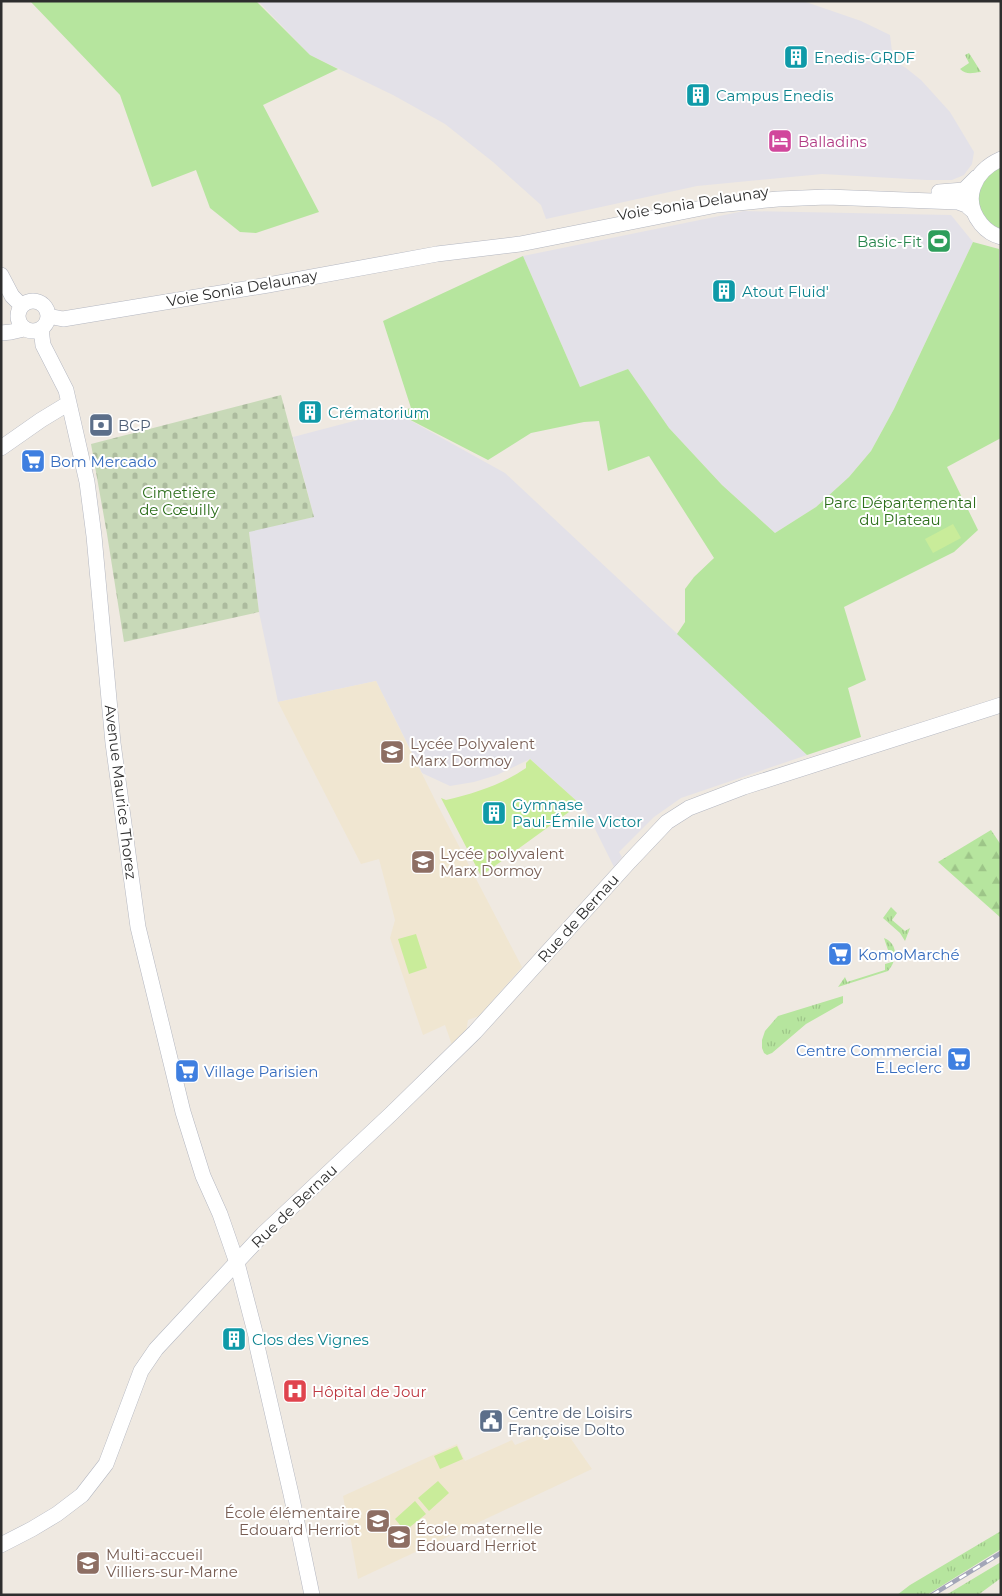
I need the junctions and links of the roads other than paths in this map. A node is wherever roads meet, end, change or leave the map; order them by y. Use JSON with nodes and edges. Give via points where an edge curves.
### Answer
{"nodes":[{"id":1,"x":1001,"y":160,"type":"edge"},
{"id":2,"x":977,"y":177,"type":"junction"},
{"id":3,"x":973,"y":211,"type":"junction"},
{"id":4,"x":1001,"y":237,"type":"edge"},
{"id":5,"x":437,"y":254,"type":"junction"},
{"id":6,"x":1,"y":275,"type":"edge"},
{"id":7,"x":30,"y":321,"type":"junction"},
{"id":8,"x":1,"y":326,"type":"edge"},
{"id":9,"x":1,"y":332,"type":"edge"},
{"id":10,"x":69,"y":403,"type":"junction"},
{"id":11,"x":1,"y":448,"type":"edge"},
{"id":12,"x":1001,"y":705,"type":"edge"},
{"id":13,"x":234,"y":1265,"type":"junction"},
{"id":14,"x":1,"y":1544,"type":"edge"},
{"id":15,"x":312,"y":1595,"type":"edge"}],
"edges":[{"from":1,"to":2,"type":"main road","name":"Voie Sonia Delaunay","via":[[989,165]]},
{"from":2,"to":3,"type":"main road","via":[[972,188]]},
{"from":2,"to":5,"type":"main road","name":"Voie Sonia Delaunay","via":[[964,190],[952,192],[875,188],[770,189],[695,199]]},
{"from":3,"to":4,"type":"main road","via":[[985,229]]},
{"from":3,"to":5,"type":"main road","name":"Voie Sonia Delaunay","via":[[962,203],[946,201],[826,197],[778,199],[717,205],[520,244]]},
{"from":5,"to":7,"type":"main road","name":"Voie Sonia Delaunay","via":[[63,319]]},
{"from":6,"to":7,"type":"main road","name":"Avenue Maurice Thorez"},
{"from":7,"to":8,"type":"main road"},
{"from":7,"to":9,"type":"main road"},
{"from":7,"to":10,"type":"main road","name":"Avenue Maurice Thorez","via":[[60,394]]},
{"from":10,"to":11,"type":"main road"},
{"from":10,"to":13,"type":"main road","name":"Avenue Maurice Thorez","via":[[88,482],[113,743],[138,927],[181,1103],[203,1176],[220,1214]]},
{"from":12,"to":13,"type":"main road","name":"Rue de Bernau","via":[[728,793],[689,808],[667,822],[475,1032]]},
{"from":13,"to":14,"type":"main road","name":"Rue de Bernau","via":[[156,1349],[141,1371],[106,1464],[82,1495],[57,1514]]},
{"from":13,"to":15,"type":"main road","name":"Avenue Maurice Thorez","via":[[256,1336]]}]}
